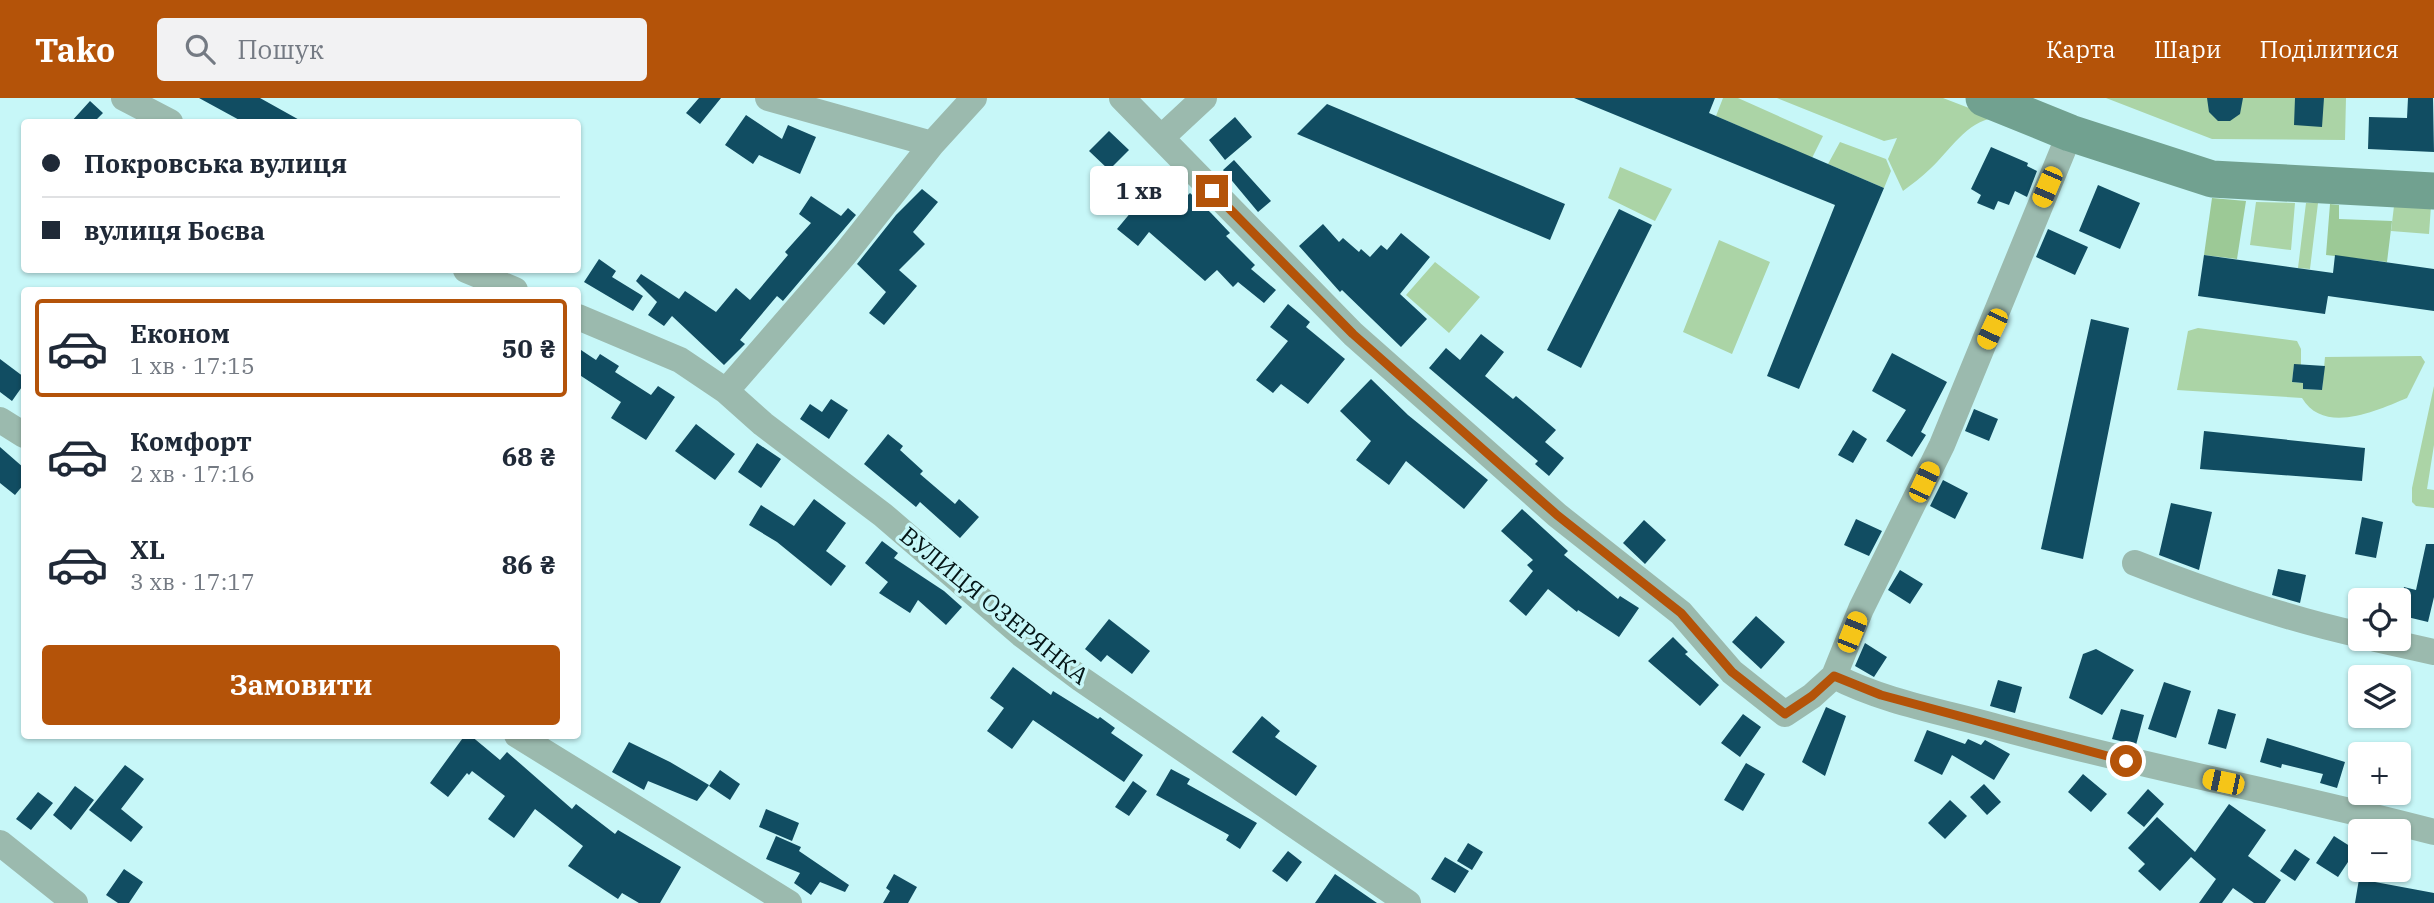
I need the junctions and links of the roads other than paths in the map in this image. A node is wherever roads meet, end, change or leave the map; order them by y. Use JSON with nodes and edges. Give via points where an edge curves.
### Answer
{"nodes":[{"id":1,"x":124,"y":98,"type":"edge"},
{"id":2,"x":768,"y":98,"type":"edge"},
{"id":3,"x":974,"y":98,"type":"edge"},
{"id":4,"x":1122,"y":98,"type":"edge"},
{"id":5,"x":1204,"y":98,"type":"edge"},
{"id":6,"x":1984,"y":98,"type":"edge"},
{"id":7,"x":164,"y":119,"type":"edge"},
{"id":8,"x":2070,"y":133,"type":"junction"},
{"id":9,"x":1161,"y":138,"type":"junction"},
{"id":10,"x":932,"y":144,"type":"junction"},
{"id":11,"x":2434,"y":191,"type":"edge"},
{"id":12,"x":473,"y":273,"type":"edge"},
{"id":13,"x":508,"y":287,"type":"edge"},
{"id":14,"x":581,"y":318,"type":"edge"},
{"id":15,"x":726,"y":391,"type":"junction"},
{"id":16,"x":0,"y":420,"type":"edge"},
{"id":17,"x":21,"y":433,"type":"edge"},
{"id":18,"x":2135,"y":563,"type":"dead end"},
{"id":19,"x":2348,"y":632,"type":"edge"},
{"id":20,"x":2411,"y":647,"type":"edge"},
{"id":21,"x":2434,"y":652,"type":"edge"},
{"id":22,"x":1834,"y":676,"type":"junction"},
{"id":23,"x":523,"y":739,"type":"edge"},
{"id":24,"x":2434,"y":832,"type":"edge"},
{"id":25,"x":0,"y":843,"type":"edge"},
{"id":26,"x":68,"y":901,"type":"edge"},
{"id":27,"x":789,"y":903,"type":"edge"},
{"id":28,"x":1408,"y":903,"type":"edge"}],
"edges":[{"from":1,"to":7,"type":"street"},
{"from":2,"to":10,"type":"street"},
{"from":3,"to":10,"type":"street"},
{"from":4,"to":9,"type":"street"},
{"from":5,"to":9,"type":"street"},
{"from":6,"to":8,"type":"main road"},
{"from":8,"to":11,"type":"main road","via":[[2212,179]]},
{"from":8,"to":22,"type":"street","via":[[1942,444]]},
{"from":9,"to":22,"type":"street","via":[[1353,334],[1557,515],[1681,613],[1732,672],[1785,714]]},
{"from":10,"to":15,"type":"street","via":[[845,254]]},
{"from":12,"to":13,"type":"street"},
{"from":14,"to":15,"type":"street","name":"ВУЛИЦЯ ОЗЕРЯНКА","via":[[680,360]]},
{"from":15,"to":28,"type":"street","name":"ВУЛИЦЯ ОЗЕРЯНКА","via":[[883,515],[1021,634]]},
{"from":16,"to":17,"type":"street"},
{"from":18,"to":19,"type":"street","via":[[2222,597]]},
{"from":20,"to":21,"type":"street"},
{"from":22,"to":24,"type":"street","via":[[1881,695],[2101,756],[2321,802]]},
{"from":23,"to":27,"type":"street"},
{"from":25,"to":26,"type":"street"}]}
